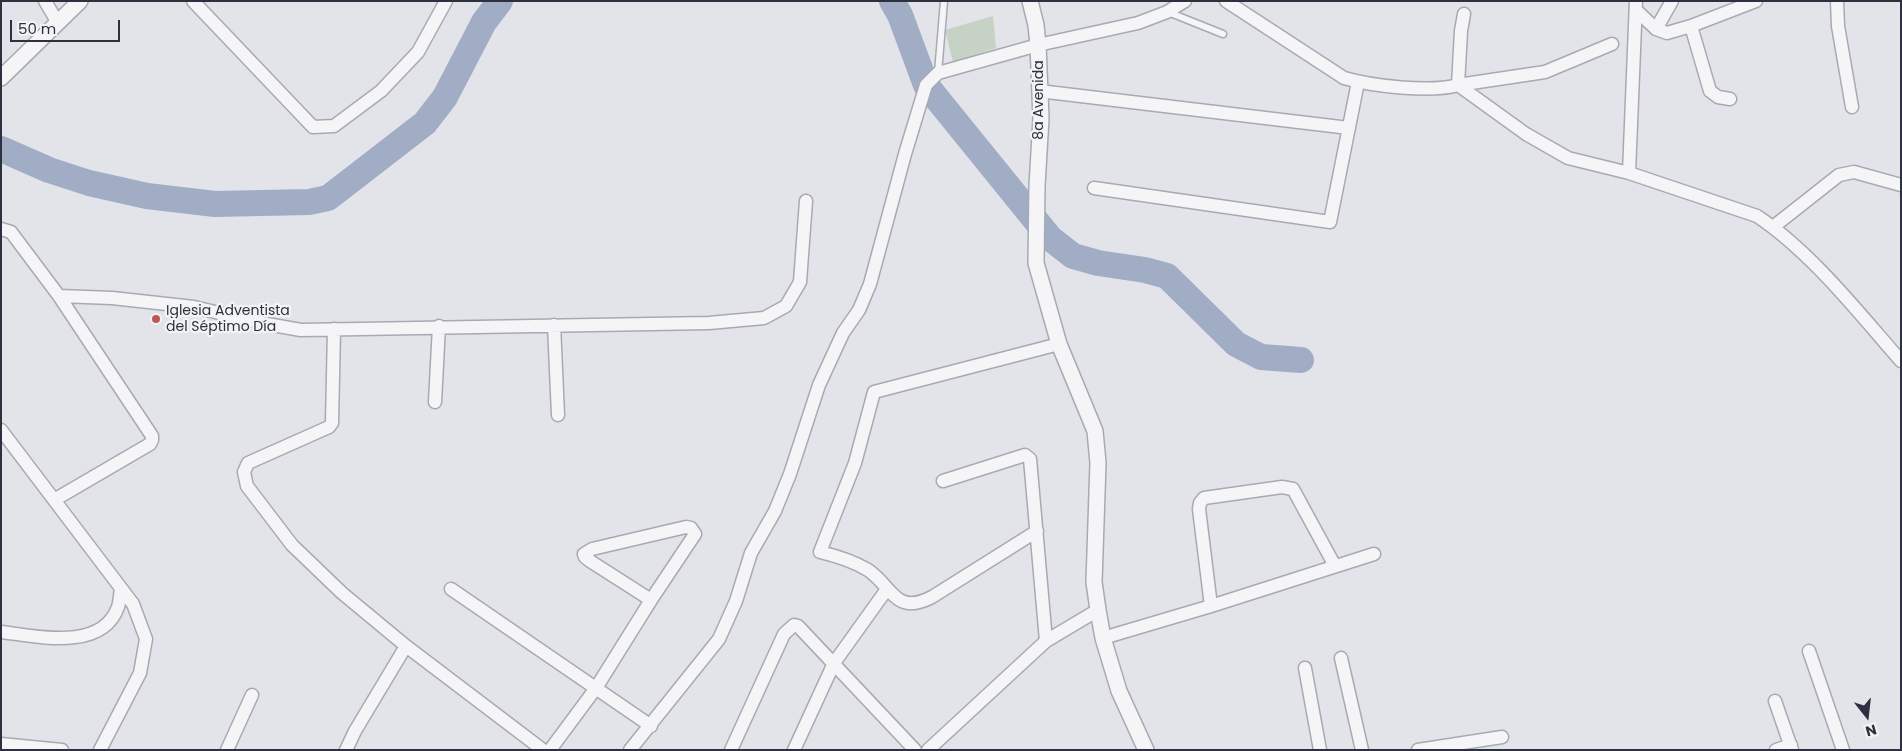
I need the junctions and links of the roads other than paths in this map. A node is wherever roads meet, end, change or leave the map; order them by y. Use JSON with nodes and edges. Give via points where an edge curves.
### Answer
{"nodes":[{"id":1,"x":45,"y":1,"type":"edge"},
{"id":2,"x":80,"y":1,"type":"edge"},
{"id":3,"x":193,"y":1,"type":"edge"},
{"id":4,"x":446,"y":1,"type":"edge"},
{"id":5,"x":944,"y":1,"type":"edge"},
{"id":6,"x":1030,"y":1,"type":"edge"},
{"id":7,"x":1184,"y":1,"type":"edge"},
{"id":8,"x":1226,"y":1,"type":"edge"},
{"id":9,"x":1672,"y":1,"type":"edge"},
{"id":10,"x":1756,"y":1,"type":"edge"},
{"id":11,"x":1837,"y":1,"type":"edge"},
{"id":12,"x":1636,"y":6,"type":"edge"},
{"id":13,"x":1167,"y":12,"type":"junction"},
{"id":14,"x":1464,"y":14,"type":"dead end"},
{"id":15,"x":58,"y":23,"type":"junction"},
{"id":16,"x":1691,"y":26,"type":"junction"},
{"id":17,"x":1656,"y":29,"type":"junction"},
{"id":18,"x":1222,"y":34,"type":"dead end"},
{"id":19,"x":1612,"y":44,"type":"dead end"},
{"id":20,"x":1038,"y":45,"type":"junction"},
{"id":21,"x":938,"y":73,"type":"junction"},
{"id":22,"x":1,"y":78,"type":"edge"},
{"id":23,"x":1358,"y":82,"type":"junction"},
{"id":24,"x":1458,"y":85,"type":"junction"},
{"id":25,"x":1039,"y":91,"type":"junction"},
{"id":26,"x":1730,"y":99,"type":"dead end"},
{"id":27,"x":1852,"y":107,"type":"dead end"},
{"id":28,"x":1349,"y":128,"type":"junction"},
{"id":29,"x":1629,"y":173,"type":"junction"},
{"id":30,"x":1901,"y":185,"type":"edge"},
{"id":31,"x":1094,"y":188,"type":"dead end"},
{"id":32,"x":806,"y":201,"type":"dead end"},
{"id":33,"x":1774,"y":227,"type":"junction"},
{"id":34,"x":1,"y":229,"type":"edge"},
{"id":35,"x":59,"y":296,"type":"junction"},
{"id":36,"x":439,"y":326,"type":"junction"},
{"id":37,"x":554,"y":326,"type":"junction"},
{"id":38,"x":334,"y":329,"type":"junction"},
{"id":39,"x":1060,"y":344,"type":"junction"},
{"id":40,"x":1901,"y":361,"type":"edge"},
{"id":41,"x":434,"y":402,"type":"dead end"},
{"id":42,"x":558,"y":415,"type":"dead end"},
{"id":43,"x":1,"y":430,"type":"edge"},
{"id":44,"x":943,"y":481,"type":"dead end"},
{"id":45,"x":54,"y":500,"type":"junction"},
{"id":46,"x":1037,"y":531,"type":"junction"},
{"id":47,"x":1374,"y":554,"type":"dead end"},
{"id":48,"x":1335,"y":566,"type":"junction"},
{"id":49,"x":121,"y":588,"type":"junction"},
{"id":50,"x":451,"y":589,"type":"dead end"},
{"id":51,"x":887,"y":589,"type":"junction"},
{"id":52,"x":651,"y":600,"type":"junction"},
{"id":53,"x":1211,"y":606,"type":"junction"},
{"id":54,"x":1098,"y":610,"type":"junction"},
{"id":55,"x":1,"y":632,"type":"edge"},
{"id":56,"x":1103,"y":638,"type":"junction"},
{"id":57,"x":1046,"y":641,"type":"junction"},
{"id":58,"x":406,"y":646,"type":"junction"},
{"id":59,"x":1808,"y":651,"type":"dead end"},
{"id":60,"x":1341,"y":658,"type":"dead end"},
{"id":61,"x":834,"y":663,"type":"junction"},
{"id":62,"x":1305,"y":668,"type":"dead end"},
{"id":63,"x":596,"y":688,"type":"junction"},
{"id":64,"x":252,"y":695,"type":"dead end"},
{"id":65,"x":1775,"y":701,"type":"dead end"},
{"id":66,"x":651,"y":726,"type":"junction"},
{"id":67,"x":1502,"y":738,"type":"dead end"},
{"id":68,"x":1,"y":744,"type":"edge"},
{"id":69,"x":1792,"y":747,"type":"edge"},
{"id":70,"x":62,"y":750,"type":"edge"},
{"id":71,"x":100,"y":750,"type":"edge"},
{"id":72,"x":227,"y":750,"type":"edge"},
{"id":73,"x":346,"y":750,"type":"edge"},
{"id":74,"x":543,"y":750,"type":"edge"},
{"id":75,"x":550,"y":750,"type":"edge"},
{"id":76,"x":630,"y":750,"type":"edge"},
{"id":77,"x":731,"y":750,"type":"edge"},
{"id":78,"x":794,"y":750,"type":"edge"},
{"id":79,"x":915,"y":750,"type":"edge"},
{"id":80,"x":928,"y":750,"type":"edge"},
{"id":81,"x":1146,"y":750,"type":"edge"},
{"id":82,"x":1320,"y":750,"type":"edge"},
{"id":83,"x":1362,"y":750,"type":"edge"},
{"id":84,"x":1418,"y":750,"type":"edge"},
{"id":85,"x":1776,"y":750,"type":"edge"},
{"id":86,"x":1843,"y":750,"type":"edge"}],
"edges":[{"from":1,"to":15,"type":"street"},
{"from":2,"to":15,"type":"street"},
{"from":3,"to":4,"type":"street","via":[[314,128],[334,126],[381,90],[418,52]]},
{"from":5,"to":21,"type":"lane"},
{"from":6,"to":20,"type":"street","name":"8a Avenida"},
{"from":7,"to":13,"type":"street"},
{"from":8,"to":23,"type":"street","via":[[1344,78]]},
{"from":9,"to":17,"type":"street"},
{"from":10,"to":16,"type":"street"},
{"from":11,"to":27,"type":"street","via":[[1838,26]]},
{"from":12,"to":17,"type":"street"},
{"from":12,"to":29,"type":"street"},
{"from":13,"to":18,"type":"lane"},
{"from":13,"to":20,"type":"street","via":[[1138,23]]},
{"from":14,"to":24,"type":"street"},
{"from":15,"to":22,"type":"street"},
{"from":16,"to":17,"type":"street","via":[[1667,32]]},
{"from":16,"to":26,"type":"street","via":[[1710,91]]},
{"from":19,"to":24,"type":"street","via":[[1545,72]]},
{"from":20,"to":21,"type":"street"},
{"from":20,"to":25,"type":"street","name":"8a Avenida"},
{"from":21,"to":66,"type":"street","via":[[926,85],[870,284],[819,385],[790,474],[775,511],[751,553],[728,622],[719,639]]},
{"from":23,"to":24,"type":"street","via":[[1446,89]]},
{"from":23,"to":28,"type":"street"},
{"from":24,"to":29,"type":"street","via":[[1526,134],[1568,158]]},
{"from":25,"to":28,"type":"street"},
{"from":25,"to":39,"type":"street","name":"8a Avenida","via":[[1036,263]]},
{"from":28,"to":31,"type":"street","via":[[1330,222]]},
{"from":29,"to":33,"type":"street","via":[[1757,216]]},
{"from":30,"to":33,"type":"street","via":[[1854,172],[1839,175]]},
{"from":32,"to":37,"type":"street","via":[[800,282],[786,306],[764,318],[709,323]]},
{"from":33,"to":40,"type":"street","via":[[1835,284]]},
{"from":34,"to":35,"type":"street","via":[[11,232]]},
{"from":35,"to":38,"type":"street","via":[[194,307],[301,330]]},
{"from":35,"to":45,"type":"street","via":[[152,440]]},
{"from":36,"to":37,"type":"street"},
{"from":36,"to":38,"type":"street"},
{"from":36,"to":41,"type":"street"},
{"from":37,"to":42,"type":"street"},
{"from":38,"to":58,"type":"street","via":[[332,423],[248,463],[245,480],[250,492],[292,545],[342,593]]},
{"from":39,"to":51,"type":"street","via":[[874,392],[855,463],[820,552],[868,570]]},
{"from":39,"to":54,"type":"street","name":"8a Avenida","via":[[1095,431],[1098,463],[1094,582]]},
{"from":43,"to":45,"type":"street"},
{"from":44,"to":46,"type":"street","via":[[1025,455],[1032,467]]},
{"from":45,"to":49,"type":"street"},
{"from":46,"to":51,"type":"street","via":[[924,601],[902,603]]},
{"from":46,"to":57,"type":"street"},
{"from":47,"to":48,"type":"street"},
{"from":48,"to":53,"type":"street"},
{"from":48,"to":53,"type":"street","via":[[1292,489],[1282,487],[1204,498],[1199,509]]},
{"from":49,"to":55,"type":"street","via":[[118,608],[106,625],[90,634],[61,639]]},
{"from":49,"to":71,"type":"street","via":[[133,604],[146,639],[140,672]]},
{"from":50,"to":63,"type":"street"},
{"from":51,"to":61,"type":"street"},
{"from":52,"to":52,"type":"street","via":[[584,554],[592,549],[691,528],[695,534]]},
{"from":52,"to":63,"type":"street"},
{"from":53,"to":56,"type":"street"},
{"from":54,"to":56,"type":"street","name":"8a Avenida"},
{"from":54,"to":57,"type":"street"},
{"from":56,"to":81,"type":"street","name":"8a Avenida","via":[[1119,691]]},
{"from":57,"to":80,"type":"street"},
{"from":58,"to":73,"type":"street"},
{"from":58,"to":74,"type":"street"},
{"from":59,"to":86,"type":"street"},
{"from":60,"to":83,"type":"street"},
{"from":61,"to":77,"type":"street","via":[[798,626],[790,628],[784,634]]},
{"from":61,"to":78,"type":"street"},
{"from":61,"to":79,"type":"street"},
{"from":62,"to":82,"type":"street"},
{"from":63,"to":66,"type":"street"},
{"from":63,"to":75,"type":"street"},
{"from":64,"to":72,"type":"street"},
{"from":65,"to":69,"type":"street"},
{"from":66,"to":76,"type":"street"},
{"from":67,"to":84,"type":"street"},
{"from":68,"to":70,"type":"street"},
{"from":69,"to":85,"type":"street"}]}
